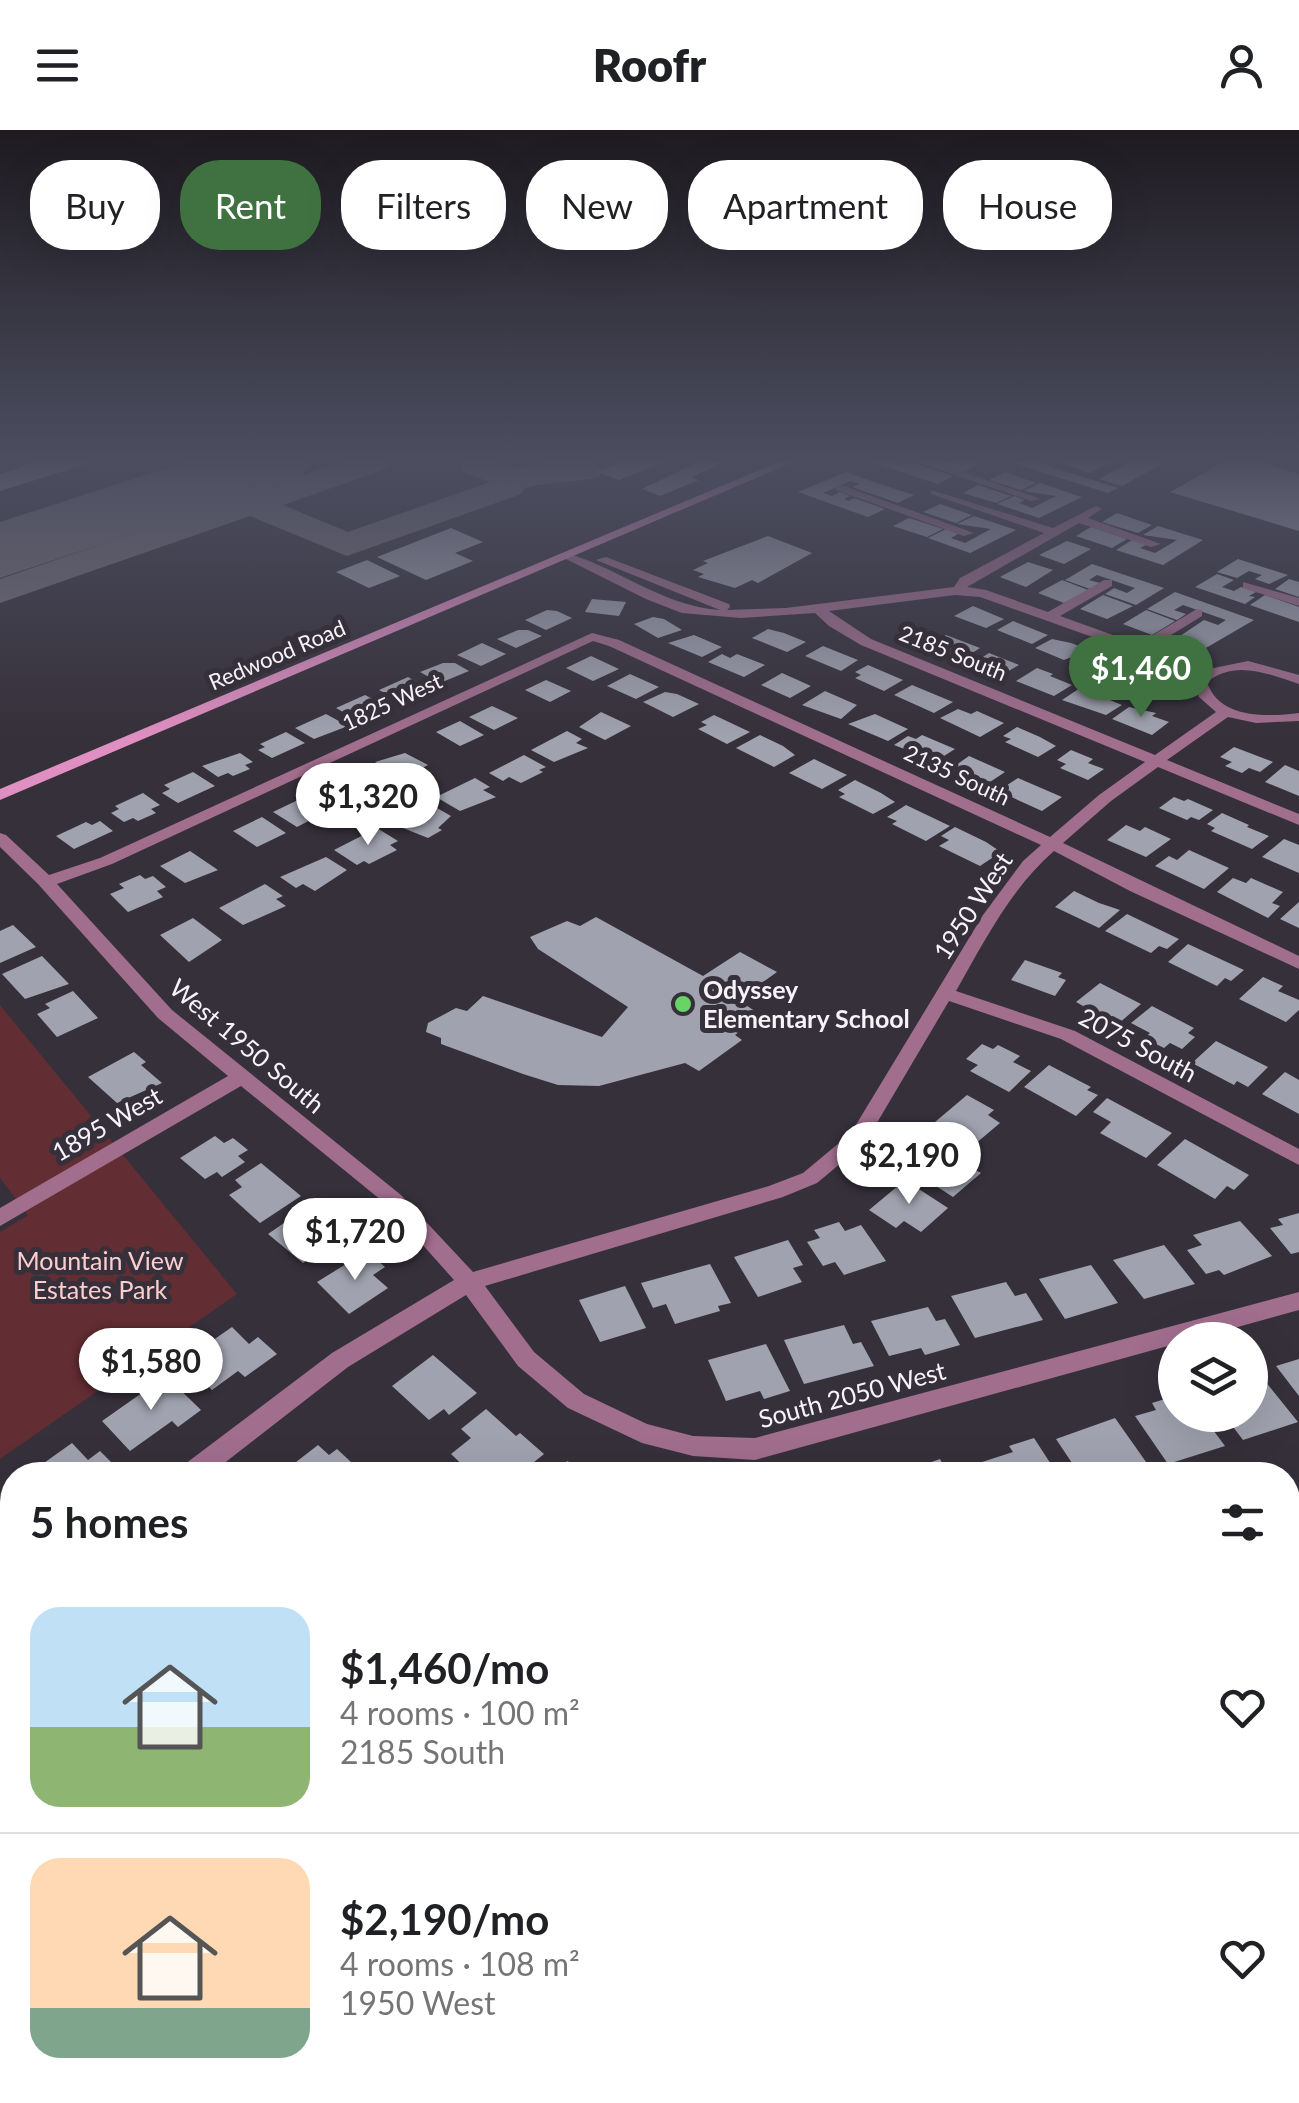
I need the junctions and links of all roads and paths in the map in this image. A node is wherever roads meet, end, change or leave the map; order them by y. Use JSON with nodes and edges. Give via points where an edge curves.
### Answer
{"nodes":[{"id":1,"x":581,"y":553,"type":"edge"},
{"id":2,"x":1014,"y":553,"type":"edge"},
{"id":3,"x":570,"y":558,"type":"junction"},
{"id":4,"x":1108,"y":583,"type":"dead end"},
{"id":5,"x":1247,"y":585,"type":"dead end"},
{"id":6,"x":959,"y":590,"type":"junction"},
{"id":7,"x":1299,"y":602,"type":"edge"},
{"id":8,"x":819,"y":608,"type":"junction"},
{"id":9,"x":1197,"y":613,"type":"dead end"},
{"id":10,"x":1052,"y":615,"type":"junction"},
{"id":11,"x":592,"y":636,"type":"joint"},
{"id":12,"x":1141,"y":648,"type":"junction"},
{"id":13,"x":1208,"y":673,"type":"junction"},
{"id":14,"x":1295,"y":673,"type":"edge"},
{"id":15,"x":1226,"y":711,"type":"junction"},
{"id":16,"x":1299,"y":717,"type":"edge"},
{"id":17,"x":1156,"y":762,"type":"junction"},
{"id":18,"x":0,"y":795,"type":"edge"},
{"id":19,"x":1299,"y":820,"type":"edge"},
{"id":20,"x":0,"y":838,"type":"edge"},
{"id":21,"x":1050,"y":843,"type":"junction"},
{"id":22,"x":46,"y":882,"type":"junction"},
{"id":23,"x":1299,"y":962,"type":"edge"},
{"id":24,"x":946,"y":994,"type":"junction"},
{"id":25,"x":241,"y":1077,"type":"junction"},
{"id":26,"x":1299,"y":1158,"type":"edge"},
{"id":27,"x":0,"y":1218,"type":"edge"},
{"id":28,"x":470,"y":1282,"type":"junction"},
{"id":29,"x":1299,"y":1300,"type":"edge"},
{"id":30,"x":210,"y":1462,"type":"edge"}],
"edges":[{"from":1,"to":3,"type":"main road","name":"Redwood Road"},
{"from":2,"to":6,"type":"street","via":[[964,580]]},
{"from":3,"to":8,"type":"street","via":[[693,612]]},
{"from":3,"to":18,"type":"main road","name":"Redwood Road"},
{"from":4,"to":10,"type":"street"},
{"from":5,"to":7,"type":"street"},
{"from":6,"to":8,"type":"street"},
{"from":6,"to":10,"type":"street"},
{"from":8,"to":17,"type":"street","name":"2185 South","via":[[866,642]]},
{"from":9,"to":12,"type":"street"},
{"from":10,"to":12,"type":"street"},
{"from":11,"to":21,"type":"street","name":"2135 South"},
{"from":11,"to":22,"type":"street","name":"1825 West","via":[[106,861]]},
{"from":12,"to":13,"type":"street"},
{"from":13,"to":14,"type":"street","via":[[1243,666]]},
{"from":13,"to":15,"type":"street","via":[[1201,691]]},
{"from":15,"to":16,"type":"street","via":[[1264,720]]},
{"from":15,"to":17,"type":"street","name":"1950 West"},
{"from":17,"to":19,"type":"street","name":"2185 South"},
{"from":17,"to":21,"type":"street","name":"1950 West"},
{"from":20,"to":22,"type":"street","name":"West 1950 South"},
{"from":21,"to":23,"type":"street","name":"2135 South"},
{"from":21,"to":24,"type":"street","name":"1950 West","via":[[1011,886]]},
{"from":22,"to":25,"type":"street","name":"West 1950 South","via":[[164,1014]]},
{"from":24,"to":26,"type":"street","name":"2075 South","via":[[1068,1036]]},
{"from":24,"to":28,"type":"street","name":"1950 West","via":[[858,1138],[810,1178]]},
{"from":25,"to":27,"type":"street","name":"1895 West"},
{"from":25,"to":28,"type":"street","name":"West 1950 South","via":[[394,1200]]},
{"from":28,"to":29,"type":"street","name":"South 2050 West","via":[[526,1359],[576,1401],[642,1433],[725,1449],[784,1443]]},
{"from":28,"to":30,"type":"street","name":"1950 West","via":[[340,1360]]}]}
